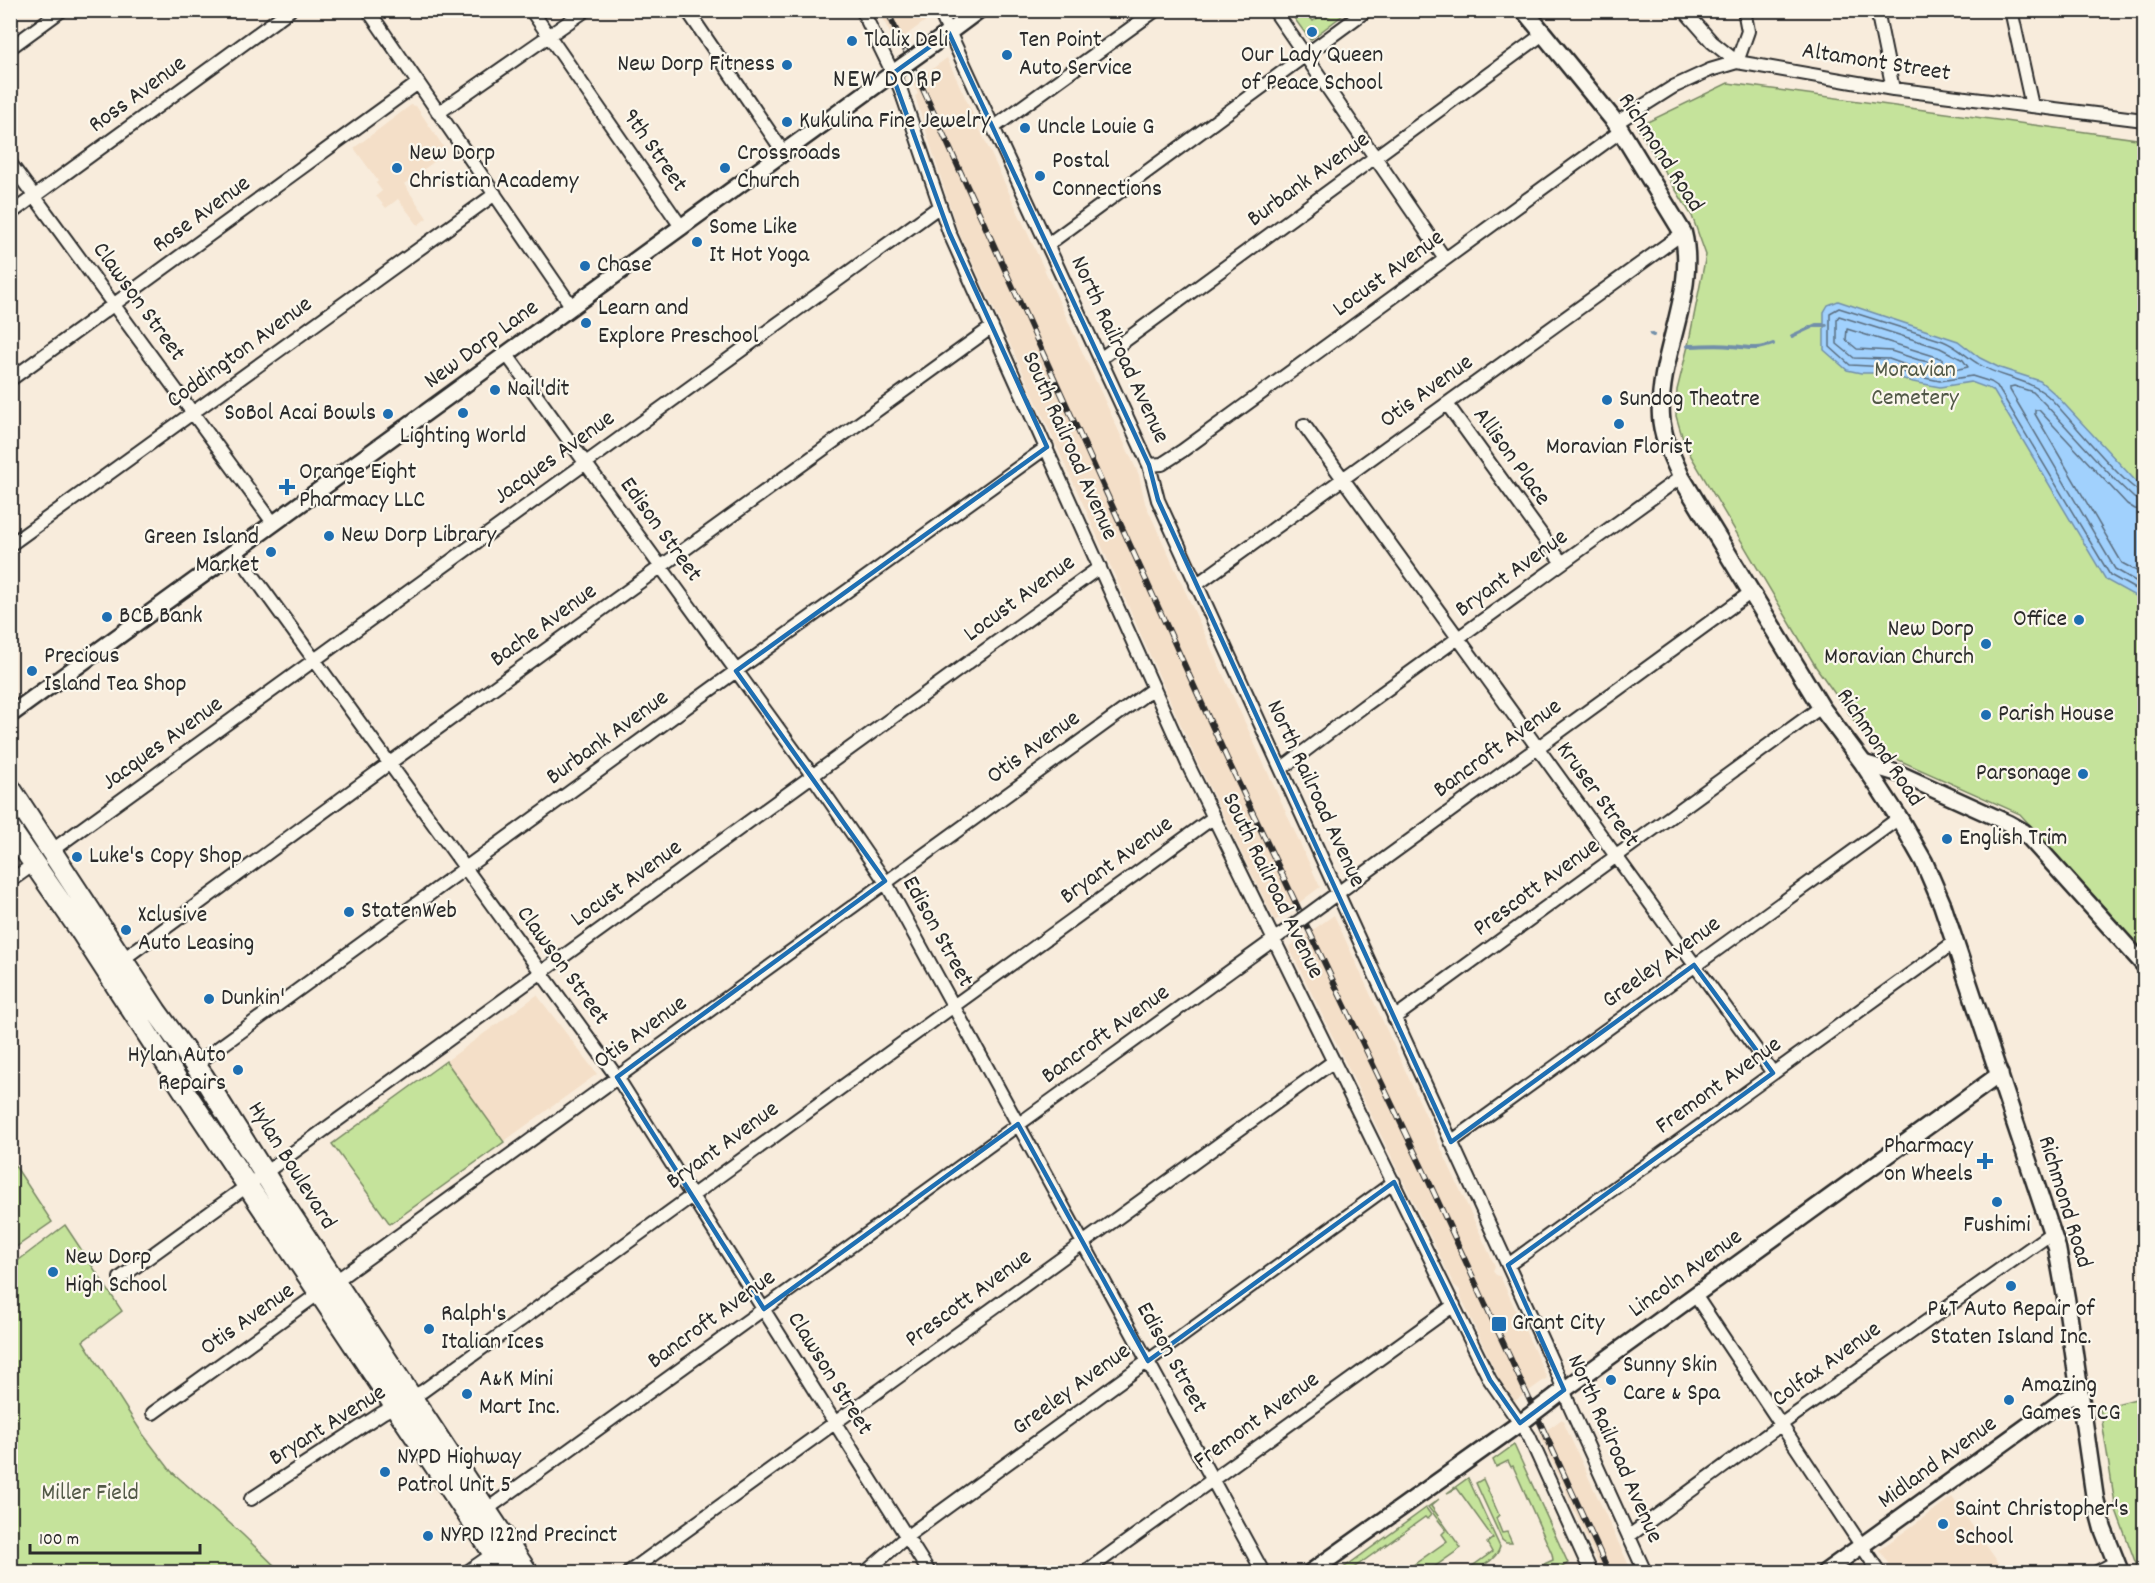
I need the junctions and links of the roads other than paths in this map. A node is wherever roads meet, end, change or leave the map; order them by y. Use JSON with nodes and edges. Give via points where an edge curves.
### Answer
{"nodes":[{"id":1,"x":62,"y":10,"type":"edge"},
{"id":2,"x":290,"y":10,"type":"edge"},
{"id":3,"x":368,"y":10,"type":"edge"},
{"id":4,"x":531,"y":10,"type":"edge"},
{"id":5,"x":586,"y":10,"type":"edge"},
{"id":6,"x":687,"y":10,"type":"edge"},
{"id":7,"x":862,"y":10,"type":"edge"},
{"id":8,"x":939,"y":10,"type":"edge"},
{"id":9,"x":979,"y":10,"type":"edge"},
{"id":10,"x":1156,"y":10,"type":"edge"},
{"id":11,"x":1274,"y":10,"type":"edge"},
{"id":12,"x":1367,"y":10,"type":"edge"},
{"id":13,"x":1524,"y":10,"type":"edge"},
{"id":14,"x":1684,"y":10,"type":"edge"},
{"id":15,"x":1744,"y":10,"type":"edge"},
{"id":16,"x":1877,"y":10,"type":"edge"},
{"id":17,"x":2011,"y":10,"type":"edge"},
{"id":18,"x":1544,"y":34,"type":"junction"},
{"id":19,"x":549,"y":36,"type":"junction"},
{"id":20,"x":943,"y":38,"type":"junction"},
{"id":21,"x":10,"y":48,"type":"edge"},
{"id":22,"x":1305,"y":56,"type":"junction"},
{"id":23,"x":1737,"y":62,"type":"junction"},
{"id":24,"x":898,"y":69,"type":"junction"},
{"id":25,"x":418,"y":83,"type":"junction"},
{"id":26,"x":1893,"y":89,"type":"junction"},
{"id":27,"x":2032,"y":106,"type":"junction"},
{"id":28,"x":438,"y":113,"type":"junction"},
{"id":29,"x":2145,"y":120,"type":"edge"},
{"id":30,"x":1618,"y":127,"type":"junction"},
{"id":31,"x":993,"y":128,"type":"junction"},
{"id":32,"x":784,"y":153,"type":"junction"},
{"id":33,"x":1376,"y":157,"type":"junction"},
{"id":34,"x":10,"y":163,"type":"edge"},
{"id":35,"x":495,"y":194,"type":"junction"},
{"id":36,"x":35,"y":196,"type":"junction"},
{"id":37,"x":940,"y":206,"type":"junction"},
{"id":38,"x":10,"y":214,"type":"edge"},
{"id":39,"x":682,"y":228,"type":"junction"},
{"id":40,"x":1683,"y":233,"type":"junction"},
{"id":41,"x":1047,"y":245,"type":"junction"},
{"id":42,"x":1445,"y":259,"type":"junction"},
{"id":43,"x":114,"y":304,"type":"junction"},
{"id":44,"x":572,"y":307,"type":"junction"},
{"id":45,"x":992,"y":327,"type":"junction"},
{"id":46,"x":507,"y":355,"type":"junction"},
{"id":47,"x":1100,"y":359,"type":"junction"},
{"id":48,"x":10,"y":380,"type":"edge"},
{"id":49,"x":1447,"y":404,"type":"junction"},
{"id":50,"x":193,"y":413,"type":"junction"},
{"id":51,"x":1304,"y":425,"type":"dead end"},
{"id":52,"x":1047,"y":447,"type":"junction"},
{"id":53,"x":584,"y":463,"type":"junction"},
{"id":54,"x":1149,"y":465,"type":"junction"},
{"id":55,"x":1681,"y":477,"type":"junction"},
{"id":56,"x":1342,"y":479,"type":"junction"},
{"id":57,"x":274,"y":524,"type":"junction"},
{"id":58,"x":10,"y":545,"type":"edge"},
{"id":59,"x":236,"y":552,"type":"junction"},
{"id":60,"x":1562,"y":563,"type":"junction"},
{"id":61,"x":661,"y":567,"type":"junction"},
{"id":62,"x":1100,"y":567,"type":"junction"},
{"id":63,"x":1196,"y":585,"type":"junction"},
{"id":64,"x":1750,"y":593,"type":"junction"},
{"id":65,"x":1458,"y":639,"type":"junction"},
{"id":66,"x":314,"y":660,"type":"junction"},
{"id":67,"x":736,"y":670,"type":"junction"},
{"id":68,"x":1154,"y":688,"type":"junction"},
{"id":69,"x":1821,"y":707,"type":"junction"},
{"id":70,"x":10,"y":715,"type":"edge"},
{"id":71,"x":1536,"y":747,"type":"junction"},
{"id":72,"x":1863,"y":763,"type":"junction"},
{"id":73,"x":390,"y":764,"type":"junction"},
{"id":74,"x":1281,"y":769,"type":"junction"},
{"id":75,"x":812,"y":775,"type":"junction"},
{"id":76,"x":10,"y":788,"type":"edge"},
{"id":77,"x":1214,"y":817,"type":"junction"},
{"id":78,"x":1899,"y":818,"type":"junction"},
{"id":79,"x":10,"y":829,"type":"edge"},
{"id":80,"x":51,"y":851,"type":"junction"},
{"id":81,"x":1615,"y":857,"type":"junction"},
{"id":82,"x":34,"y":864,"type":"junction"},
{"id":83,"x":466,"y":868,"type":"junction"},
{"id":84,"x":885,"y":881,"type":"junction"},
{"id":85,"x":10,"y":882,"type":"edge"},
{"id":86,"x":1337,"y":893,"type":"junction"},
{"id":87,"x":1279,"y":936,"type":"junction"},
{"id":88,"x":1956,"y":941,"type":"junction"},
{"id":89,"x":122,"y":960,"type":"junction"},
{"id":90,"x":1694,"y":965,"type":"junction"},
{"id":91,"x":2145,"y":965,"type":"edge"},
{"id":92,"x":541,"y":973,"type":"junction"},
{"id":93,"x":953,"y":1006,"type":"junction"},
{"id":94,"x":1394,"y":1018,"type":"junction"},
{"id":95,"x":1334,"y":1061,"type":"junction"},
{"id":96,"x":195,"y":1065,"type":"junction"},
{"id":97,"x":1773,"y":1073,"type":"junction"},
{"id":98,"x":2000,"y":1074,"type":"junction"},
{"id":99,"x":616,"y":1077,"type":"junction"},
{"id":100,"x":177,"y":1078,"type":"junction"},
{"id":101,"x":1018,"y":1124,"type":"junction"},
{"id":102,"x":1451,"y":1142,"type":"junction"},
{"id":103,"x":265,"y":1173,"type":"junction"},
{"id":104,"x":1394,"y":1182,"type":"junction"},
{"id":105,"x":248,"y":1186,"type":"junction"},
{"id":106,"x":692,"y":1195,"type":"junction"},
{"id":107,"x":2053,"y":1232,"type":"junction"},
{"id":108,"x":1083,"y":1242,"type":"junction"},
{"id":109,"x":1508,"y":1265,"type":"junction"},
{"id":110,"x":120,"y":1278,"type":"dead end"},
{"id":111,"x":328,"y":1289,"type":"junction"},
{"id":112,"x":1695,"y":1295,"type":"junction"},
{"id":113,"x":1454,"y":1305,"type":"junction"},
{"id":114,"x":764,"y":1309,"type":"junction"},
{"id":115,"x":1148,"y":1361,"type":"junction"},
{"id":116,"x":1561,"y":1393,"type":"junction"},
{"id":117,"x":2079,"y":1393,"type":"junction"},
{"id":118,"x":403,"y":1402,"type":"junction"},
{"id":119,"x":153,"y":1413,"type":"dead end"},
{"id":120,"x":1523,"y":1420,"type":"junction"},
{"id":121,"x":835,"y":1423,"type":"junction"},
{"id":122,"x":1780,"y":1425,"type":"junction"},
{"id":123,"x":447,"y":1469,"type":"junction"},
{"id":124,"x":1213,"y":1479,"type":"junction"},
{"id":125,"x":251,"y":1499,"type":"dead end"},
{"id":126,"x":486,"y":1510,"type":"junction"},
{"id":127,"x":1629,"y":1536,"type":"junction"},
{"id":128,"x":906,"y":1537,"type":"junction"},
{"id":129,"x":1861,"y":1546,"type":"junction"},
{"id":130,"x":493,"y":1554,"type":"junction"},
{"id":131,"x":2118,"y":1567,"type":"edge"},
{"id":132,"x":1586,"y":1570,"type":"edge"},
{"id":133,"x":467,"y":1572,"type":"edge"},
{"id":134,"x":506,"y":1572,"type":"edge"},
{"id":135,"x":527,"y":1572,"type":"edge"},
{"id":136,"x":629,"y":1572,"type":"edge"},
{"id":137,"x":866,"y":1572,"type":"edge"},
{"id":138,"x":929,"y":1572,"type":"edge"},
{"id":139,"x":1085,"y":1572,"type":"edge"},
{"id":140,"x":1263,"y":1572,"type":"edge"},
{"id":141,"x":1311,"y":1572,"type":"edge"},
{"id":142,"x":1646,"y":1572,"type":"edge"},
{"id":143,"x":1825,"y":1572,"type":"edge"},
{"id":144,"x":1879,"y":1572,"type":"edge"},
{"id":145,"x":2097,"y":1572,"type":"edge"}],
"edges":[{"from":1,"to":21,"type":"street"},
{"from":2,"to":36,"type":"street","name":"Ross Avenue"},
{"from":3,"to":25,"type":"street"},
{"from":4,"to":19,"type":"street","name":"9th Street"},
{"from":5,"to":19,"type":"street"},
{"from":6,"to":32,"type":"street"},
{"from":7,"to":24,"type":"street","name":"South Railroad Avenue"},
{"from":8,"to":20,"type":"street","name":"North Railroad Avenue"},
{"from":9,"to":20,"type":"street","name":"New Dorp Lane"},
{"from":10,"to":31,"type":"street"},
{"from":11,"to":22,"type":"street"},
{"from":12,"to":22,"type":"street"},
{"from":13,"to":18,"type":"main road","name":"Richmond Road"},
{"from":14,"to":23,"type":"street","via":[[1712,42]]},
{"from":15,"to":23,"type":"street","via":[[1748,31]]},
{"from":16,"to":26,"type":"street"},
{"from":17,"to":27,"type":"street"},
{"from":18,"to":30,"type":"main road","name":"Richmond Road"},
{"from":18,"to":33,"type":"street","name":"Burbank Avenue"},
{"from":19,"to":28,"type":"street"},
{"from":19,"to":39,"type":"street","name":"9th Street"},
{"from":20,"to":24,"type":"street","name":"New Dorp Lane","bridge":true},
{"from":20,"to":31,"type":"street","name":"North Railroad Avenue"},
{"from":22,"to":33,"type":"street"},
{"from":22,"to":41,"type":"street"},
{"from":23,"to":26,"type":"street","name":"Altamont Street"},
{"from":23,"to":30,"type":"street","name":"Altamont Street","via":[[1673,87]]},
{"from":24,"to":32,"type":"street","name":"New Dorp Lane"},
{"from":24,"to":37,"type":"street","name":"South Railroad Avenue","via":[[900,88]]},
{"from":25,"to":28,"type":"street"},
{"from":25,"to":43,"type":"street","name":"Rose Avenue"},
{"from":26,"to":27,"type":"street","name":"Altamont Street"},
{"from":27,"to":29,"type":"street","name":"Altamont Street"},
{"from":28,"to":35,"type":"street"},
{"from":30,"to":40,"type":"main road","name":"Richmond Road"},
{"from":30,"to":42,"type":"street","name":"Locust Avenue"},
{"from":31,"to":41,"type":"street","name":"North Railroad Avenue"},
{"from":32,"to":39,"type":"street","name":"New Dorp Lane"},
{"from":33,"to":42,"type":"street"},
{"from":33,"to":47,"type":"street","name":"Burbank Avenue"},
{"from":34,"to":36,"type":"street","name":"Clawson Street"},
{"from":35,"to":44,"type":"street"},
{"from":35,"to":50,"type":"street","name":"Coddington Avenue"},
{"from":36,"to":38,"type":"street","name":"Ross Avenue"},
{"from":36,"to":43,"type":"street","name":"Clawson Street"},
{"from":37,"to":45,"type":"street","name":"South Railroad Avenue"},
{"from":37,"to":53,"type":"street","name":"Jacques Avenue"},
{"from":39,"to":44,"type":"street","name":"New Dorp Lane"},
{"from":40,"to":49,"type":"street","name":"Otis Avenue"},
{"from":40,"to":55,"type":"main road","name":"Richmond Road","via":[[1687,267],[1662,389],[1661,414],[1666,441]]},
{"from":41,"to":47,"type":"street","name":"North Railroad Avenue"},
{"from":42,"to":54,"type":"street","name":"Locust Avenue","via":[[1182,451],[1162,464]]},
{"from":43,"to":48,"type":"street","name":"Rose Avenue"},
{"from":43,"to":50,"type":"street","name":"Clawson Street"},
{"from":44,"to":46,"type":"street","name":"New Dorp Lane"},
{"from":45,"to":52,"type":"street","name":"South Railroad Avenue"},
{"from":45,"to":61,"type":"street","name":"Bache Avenue"},
{"from":46,"to":53,"type":"street","name":"Edison Street"},
{"from":46,"to":57,"type":"street","name":"New Dorp Lane"},
{"from":47,"to":54,"type":"street","name":"North Railroad Avenue"},
{"from":49,"to":56,"type":"street","name":"Otis Avenue"},
{"from":49,"to":60,"type":"street","name":"Allison Place"},
{"from":50,"to":57,"type":"street","name":"Clawson Street"},
{"from":50,"to":58,"type":"street","name":"Coddington Avenue"},
{"from":51,"to":56,"type":"street","name":"Kruser Street"},
{"from":52,"to":62,"type":"street","name":"South Railroad Avenue"},
{"from":52,"to":67,"type":"street","name":"Burbank Avenue"},
{"from":53,"to":61,"type":"street","name":"Edison Street"},
{"from":53,"to":66,"type":"street","name":"Jacques Avenue"},
{"from":54,"to":63,"type":"street","name":"North Railroad Avenue","via":[[1158,500]]},
{"from":55,"to":60,"type":"street","name":"Bryant Avenue"},
{"from":55,"to":64,"type":"main road","name":"Richmond Road"},
{"from":56,"to":63,"type":"street","name":"Otis Avenue"},
{"from":56,"to":65,"type":"street","name":"Kruser Street"},
{"from":57,"to":59,"type":"street","name":"New Dorp Lane"},
{"from":59,"to":66,"type":"street","name":"Clawson Street"},
{"from":59,"to":70,"type":"street","name":"New Dorp Lane"},
{"from":60,"to":65,"type":"street","name":"Bryant Avenue"},
{"from":61,"to":67,"type":"street","name":"Edison Street"},
{"from":61,"to":73,"type":"street","name":"Bache Avenue"},
{"from":62,"to":68,"type":"street","name":"South Railroad Avenue"},
{"from":62,"to":75,"type":"street","name":"Locust Avenue"},
{"from":63,"to":74,"type":"street","name":"North Railroad Avenue"},
{"from":64,"to":69,"type":"main road","name":"Richmond Road"},
{"from":64,"to":71,"type":"street","name":"Bancroft Avenue"},
{"from":65,"to":71,"type":"street","name":"Kruser Street"},
{"from":65,"to":74,"type":"street","name":"Bryant Avenue"},
{"from":66,"to":73,"type":"street","name":"Clawson Street"},
{"from":66,"to":80,"type":"street","name":"Jacques Avenue"},
{"from":67,"to":75,"type":"street","name":"Edison Street"},
{"from":67,"to":83,"type":"street","name":"Burbank Avenue"},
{"from":68,"to":77,"type":"street","name":"South Railroad Avenue"},
{"from":68,"to":84,"type":"street","name":"Otis Avenue"},
{"from":69,"to":72,"type":"main road","name":"Richmond Road"},
{"from":69,"to":81,"type":"street","name":"Prescott Avenue"},
{"from":71,"to":81,"type":"street","name":"Kruser Street"},
{"from":71,"to":86,"type":"street","name":"Bancroft Avenue"},
{"from":72,"to":78,"type":"main road","name":"Richmond Road"},
{"from":72,"to":91,"type":"street","via":[[1900,774],[2024,832]]},
{"from":73,"to":83,"type":"street","name":"Clawson Street"},
{"from":73,"to":89,"type":"street","name":"Bache Avenue"},
{"from":74,"to":86,"type":"street","name":"North Railroad Avenue"},
{"from":75,"to":84,"type":"street","name":"Edison Street"},
{"from":75,"to":92,"type":"street","name":"Locust Avenue"},
{"from":76,"to":80,"type":"main road","name":"Hylan Boulevard"},
{"from":77,"to":87,"type":"street","name":"South Railroad Avenue"},
{"from":77,"to":93,"type":"street","name":"Bryant Avenue"},
{"from":78,"to":88,"type":"main road","name":"Richmond Road","via":[[1924,862]]},
{"from":78,"to":90,"type":"street","name":"Greeley Avenue"},
{"from":79,"to":82,"type":"main road","name":"Hylan Boulevard"},
{"from":80,"to":89,"type":"main road","name":"Hylan Boulevard"},
{"from":81,"to":90,"type":"street","name":"Kruser Street"},
{"from":81,"to":94,"type":"street","name":"Prescott Avenue"},
{"from":82,"to":85,"type":"street"},
{"from":82,"to":100,"type":"main road","name":"Hylan Boulevard"},
{"from":83,"to":92,"type":"street","name":"Clawson Street"},
{"from":83,"to":96,"type":"street","name":"Burbank Avenue"},
{"from":84,"to":93,"type":"street","name":"Edison Street"},
{"from":84,"to":99,"type":"street","name":"Otis Avenue"},
{"from":86,"to":87,"type":"street","name":"Bancroft Avenue","bridge":true},
{"from":86,"to":94,"type":"street","name":"North Railroad Avenue"},
{"from":87,"to":95,"type":"street","name":"South Railroad Avenue"},
{"from":87,"to":101,"type":"street","name":"Bancroft Avenue"},
{"from":88,"to":97,"type":"street","name":"Fremont Avenue"},
{"from":88,"to":98,"type":"main road","name":"Richmond Road"},
{"from":89,"to":96,"type":"main road","name":"Hylan Boulevard"},
{"from":90,"to":97,"type":"street","name":"Kruser Street"},
{"from":90,"to":102,"type":"street","name":"Greeley Avenue"},
{"from":92,"to":99,"type":"street","name":"Clawson Street"},
{"from":92,"to":103,"type":"street","name":"Locust Avenue"},
{"from":93,"to":101,"type":"street","name":"Edison Street"},
{"from":93,"to":106,"type":"street","name":"Bryant Avenue"},
{"from":94,"to":102,"type":"street","name":"North Railroad Avenue"},
{"from":95,"to":104,"type":"street","name":"South Railroad Avenue"},
{"from":95,"to":108,"type":"street","name":"Prescott Avenue"},
{"from":96,"to":100,"type":"main road"},
{"from":96,"to":103,"type":"main road","name":"Hylan Boulevard"},
{"from":97,"to":109,"type":"street","name":"Fremont Avenue"},
{"from":98,"to":107,"type":"main road","name":"Richmond Road"},
{"from":98,"to":112,"type":"street","name":"Lincoln Avenue"},
{"from":99,"to":106,"type":"street","name":"Clawson Street"},
{"from":99,"to":111,"type":"street","name":"Otis Avenue"},
{"from":100,"to":105,"type":"main road","name":"Hylan Boulevard"},
{"from":101,"to":108,"type":"street","name":"Edison Street"},
{"from":101,"to":114,"type":"street","name":"Bancroft Avenue"},
{"from":102,"to":109,"type":"street","name":"North Railroad Avenue"},
{"from":103,"to":105,"type":"street","name":"Locust Avenue"},
{"from":103,"to":111,"type":"main road","name":"Hylan Boulevard"},
{"from":104,"to":113,"type":"street","name":"South Railroad Avenue"},
{"from":104,"to":115,"type":"street","name":"Greeley Avenue"},
{"from":105,"to":110,"type":"street","name":"Locust Avenue"},
{"from":105,"to":111,"type":"main road","name":"Hylan Boulevard"},
{"from":106,"to":114,"type":"street","name":"Clawson Street"},
{"from":106,"to":118,"type":"street","name":"Bryant Avenue"},
{"from":107,"to":117,"type":"main road","name":"Richmond Road","via":[[2064,1280]]},
{"from":107,"to":122,"type":"street","name":"Colfax Avenue"},
{"from":108,"to":115,"type":"street","name":"Edison Street"},
{"from":108,"to":121,"type":"street","name":"Prescott Avenue"},
{"from":109,"to":116,"type":"street","name":"North Railroad Avenue"},
{"from":111,"to":118,"type":"main road","name":"Hylan Boulevard"},
{"from":111,"to":119,"type":"street","name":"Otis Avenue"},
{"from":112,"to":116,"type":"street","name":"Lincoln Avenue"},
{"from":112,"to":122,"type":"street"},
{"from":113,"to":120,"type":"street","name":"South Railroad Avenue","via":[[1490,1380]]},
{"from":113,"to":124,"type":"street","name":"Fremont Avenue"},
{"from":114,"to":121,"type":"street","name":"Clawson Street"},
{"from":114,"to":126,"type":"street","name":"Bancroft Avenue"},
{"from":115,"to":124,"type":"street","name":"Edison Street"},
{"from":115,"to":128,"type":"street","name":"Greeley Avenue"},
{"from":116,"to":120,"type":"street","name":"Lincoln Avenue","bridge":true},
{"from":116,"to":127,"type":"street","name":"North Railroad Avenue"},
{"from":117,"to":129,"type":"street","name":"Midland Avenue","via":[[2062,1401]]},
{"from":117,"to":131,"type":"main road","name":"Richmond Road","via":[[2098,1513]]},
{"from":118,"to":123,"type":"main road","name":"Hylan Boulevard"},
{"from":118,"to":125,"type":"street","name":"Bryant Avenue"},
{"from":120,"to":132,"type":"street","name":"South Railroad Avenue"},
{"from":120,"to":141,"type":"street","name":"Lincoln Avenue"},
{"from":121,"to":128,"type":"street","name":"Clawson Street"},
{"from":121,"to":136,"type":"street","name":"Prescott Avenue"},
{"from":122,"to":127,"type":"street","name":"Colfax Avenue"},
{"from":122,"to":129,"type":"street"},
{"from":123,"to":126,"type":"main road","name":"Hylan Boulevard"},
{"from":123,"to":130,"type":"main road","name":"Hylan Boulevard"},
{"from":124,"to":139,"type":"street","name":"Fremont Avenue"},
{"from":124,"to":140,"type":"street","name":"Edison Street"},
{"from":126,"to":135,"type":"main road","name":"Hylan Boulevard"},
{"from":127,"to":142,"type":"street","name":"North Railroad Avenue"},
{"from":128,"to":137,"type":"street","name":"Greeley Avenue"},
{"from":128,"to":138,"type":"street","name":"Clawson Street"},
{"from":129,"to":143,"type":"street","name":"Midland Avenue"},
{"from":129,"to":144,"type":"street"},
{"from":130,"to":133,"type":"street"},
{"from":130,"to":134,"type":"main road","name":"Hylan Boulevard"},
{"from":131,"to":145,"type":"street"}]}
